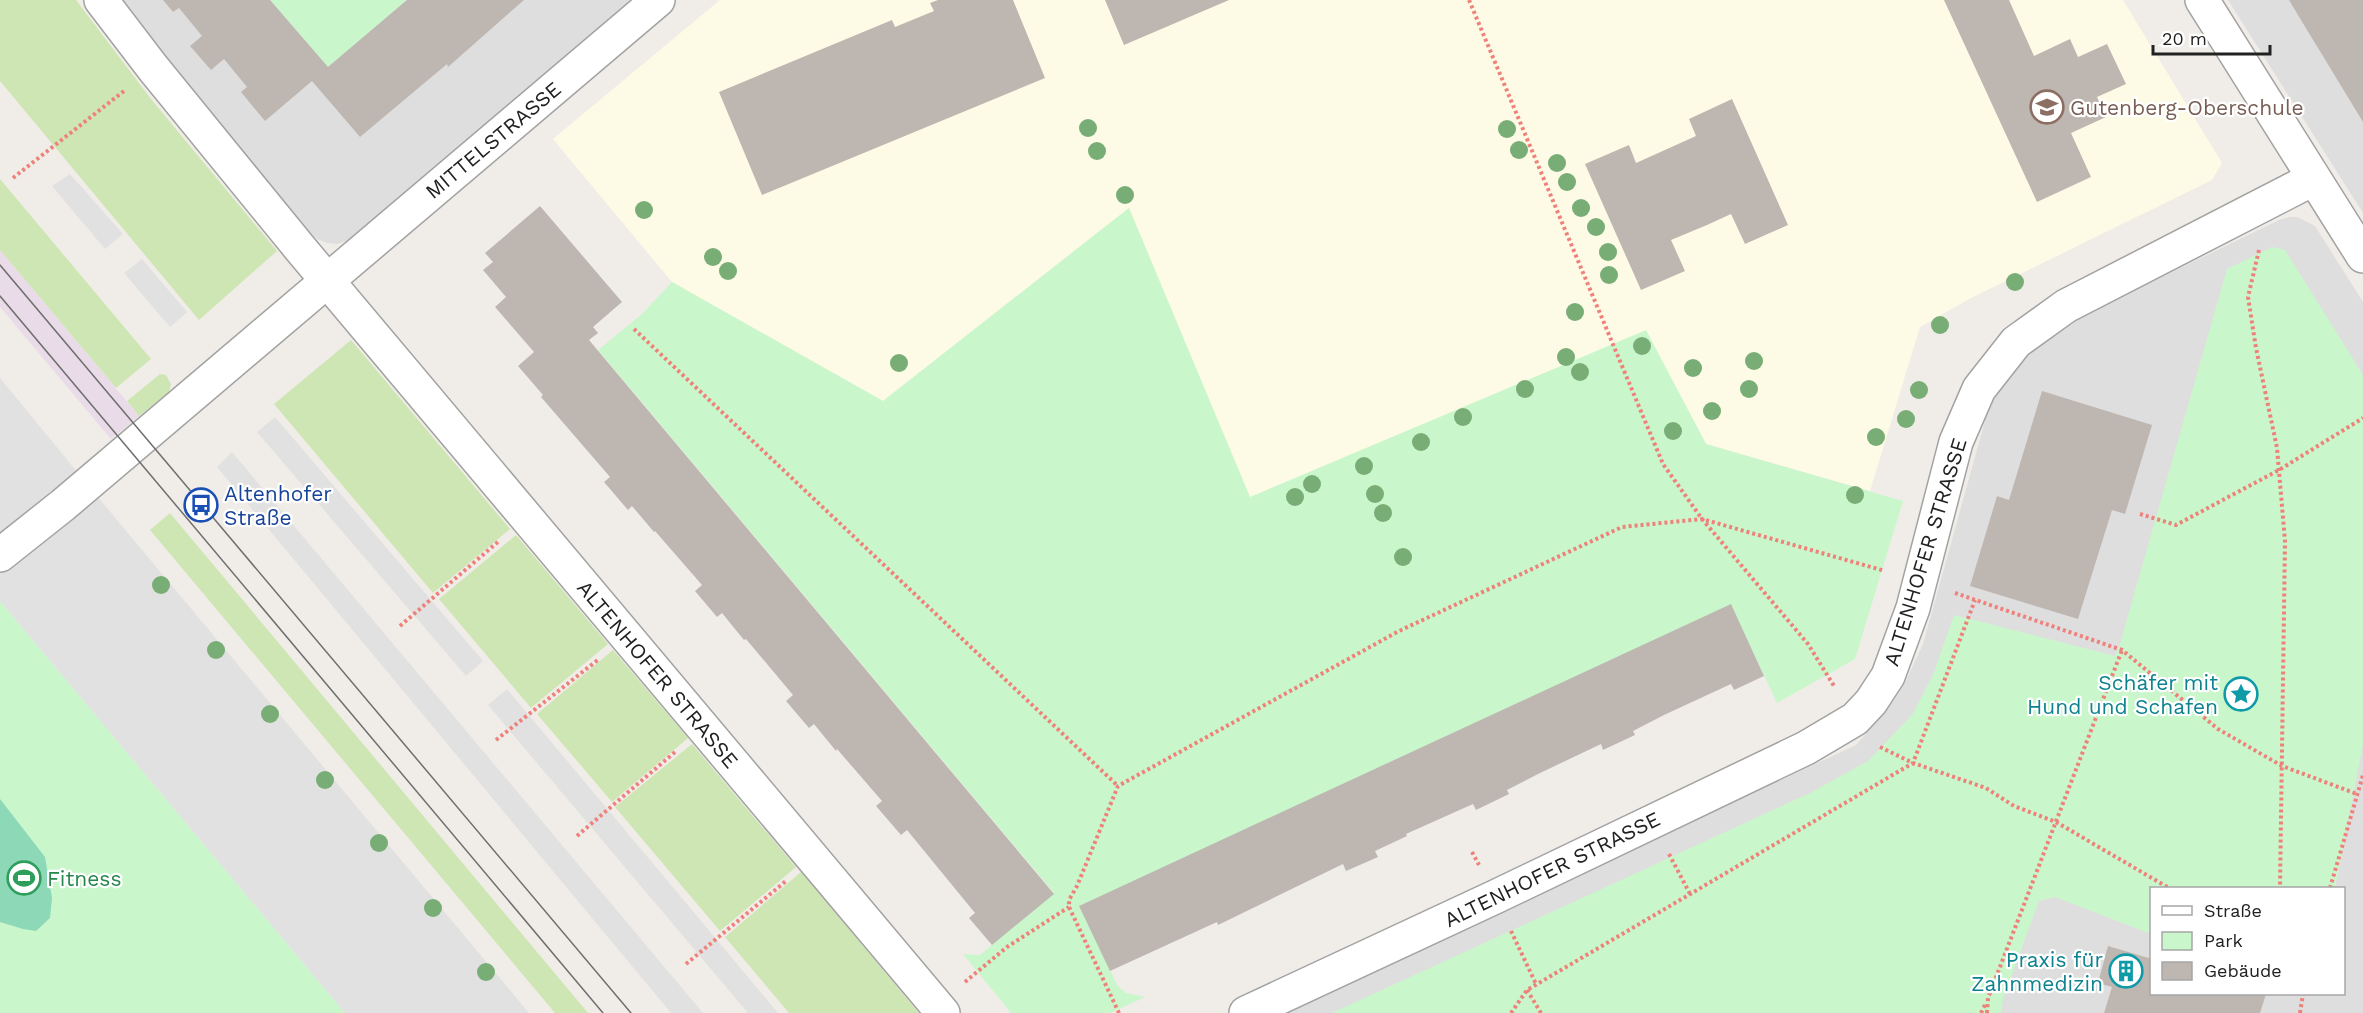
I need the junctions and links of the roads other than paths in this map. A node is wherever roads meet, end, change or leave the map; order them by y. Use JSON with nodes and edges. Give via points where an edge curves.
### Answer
{"nodes":[{"id":1,"x":101,"y":0,"type":"edge"},
{"id":2,"x":658,"y":0,"type":"edge"},
{"id":3,"x":2202,"y":0,"type":"edge"},
{"id":4,"x":2313,"y":179,"type":"junction"},
{"id":5,"x":2363,"y":256,"type":"edge"},
{"id":6,"x":327,"y":279,"type":"junction"},
{"id":7,"x":0,"y":555,"type":"edge"},
{"id":8,"x":944,"y":1013,"type":"edge"},
{"id":9,"x":1246,"y":1013,"type":"edge"}],
"edges":[{"from":1,"to":6,"type":"street","name":"ALTENHOFER STRASSE"},
{"from":2,"to":6,"type":"street","name":"MITTELSTRASSE"},
{"from":3,"to":4,"type":"street"},
{"from":4,"to":5,"type":"street"},
{"from":4,"to":9,"type":"street","name":"ALTENHOFER STRASSE","via":[[2066,306],[2016,342],[1979,389],[1956,441],[1913,608],[1888,676],[1855,719],[1806,748]]},
{"from":6,"to":7,"type":"street","name":"MITTELSTRASSE"},
{"from":6,"to":8,"type":"street","name":"ALTENHOFER STRASSE"}]}
